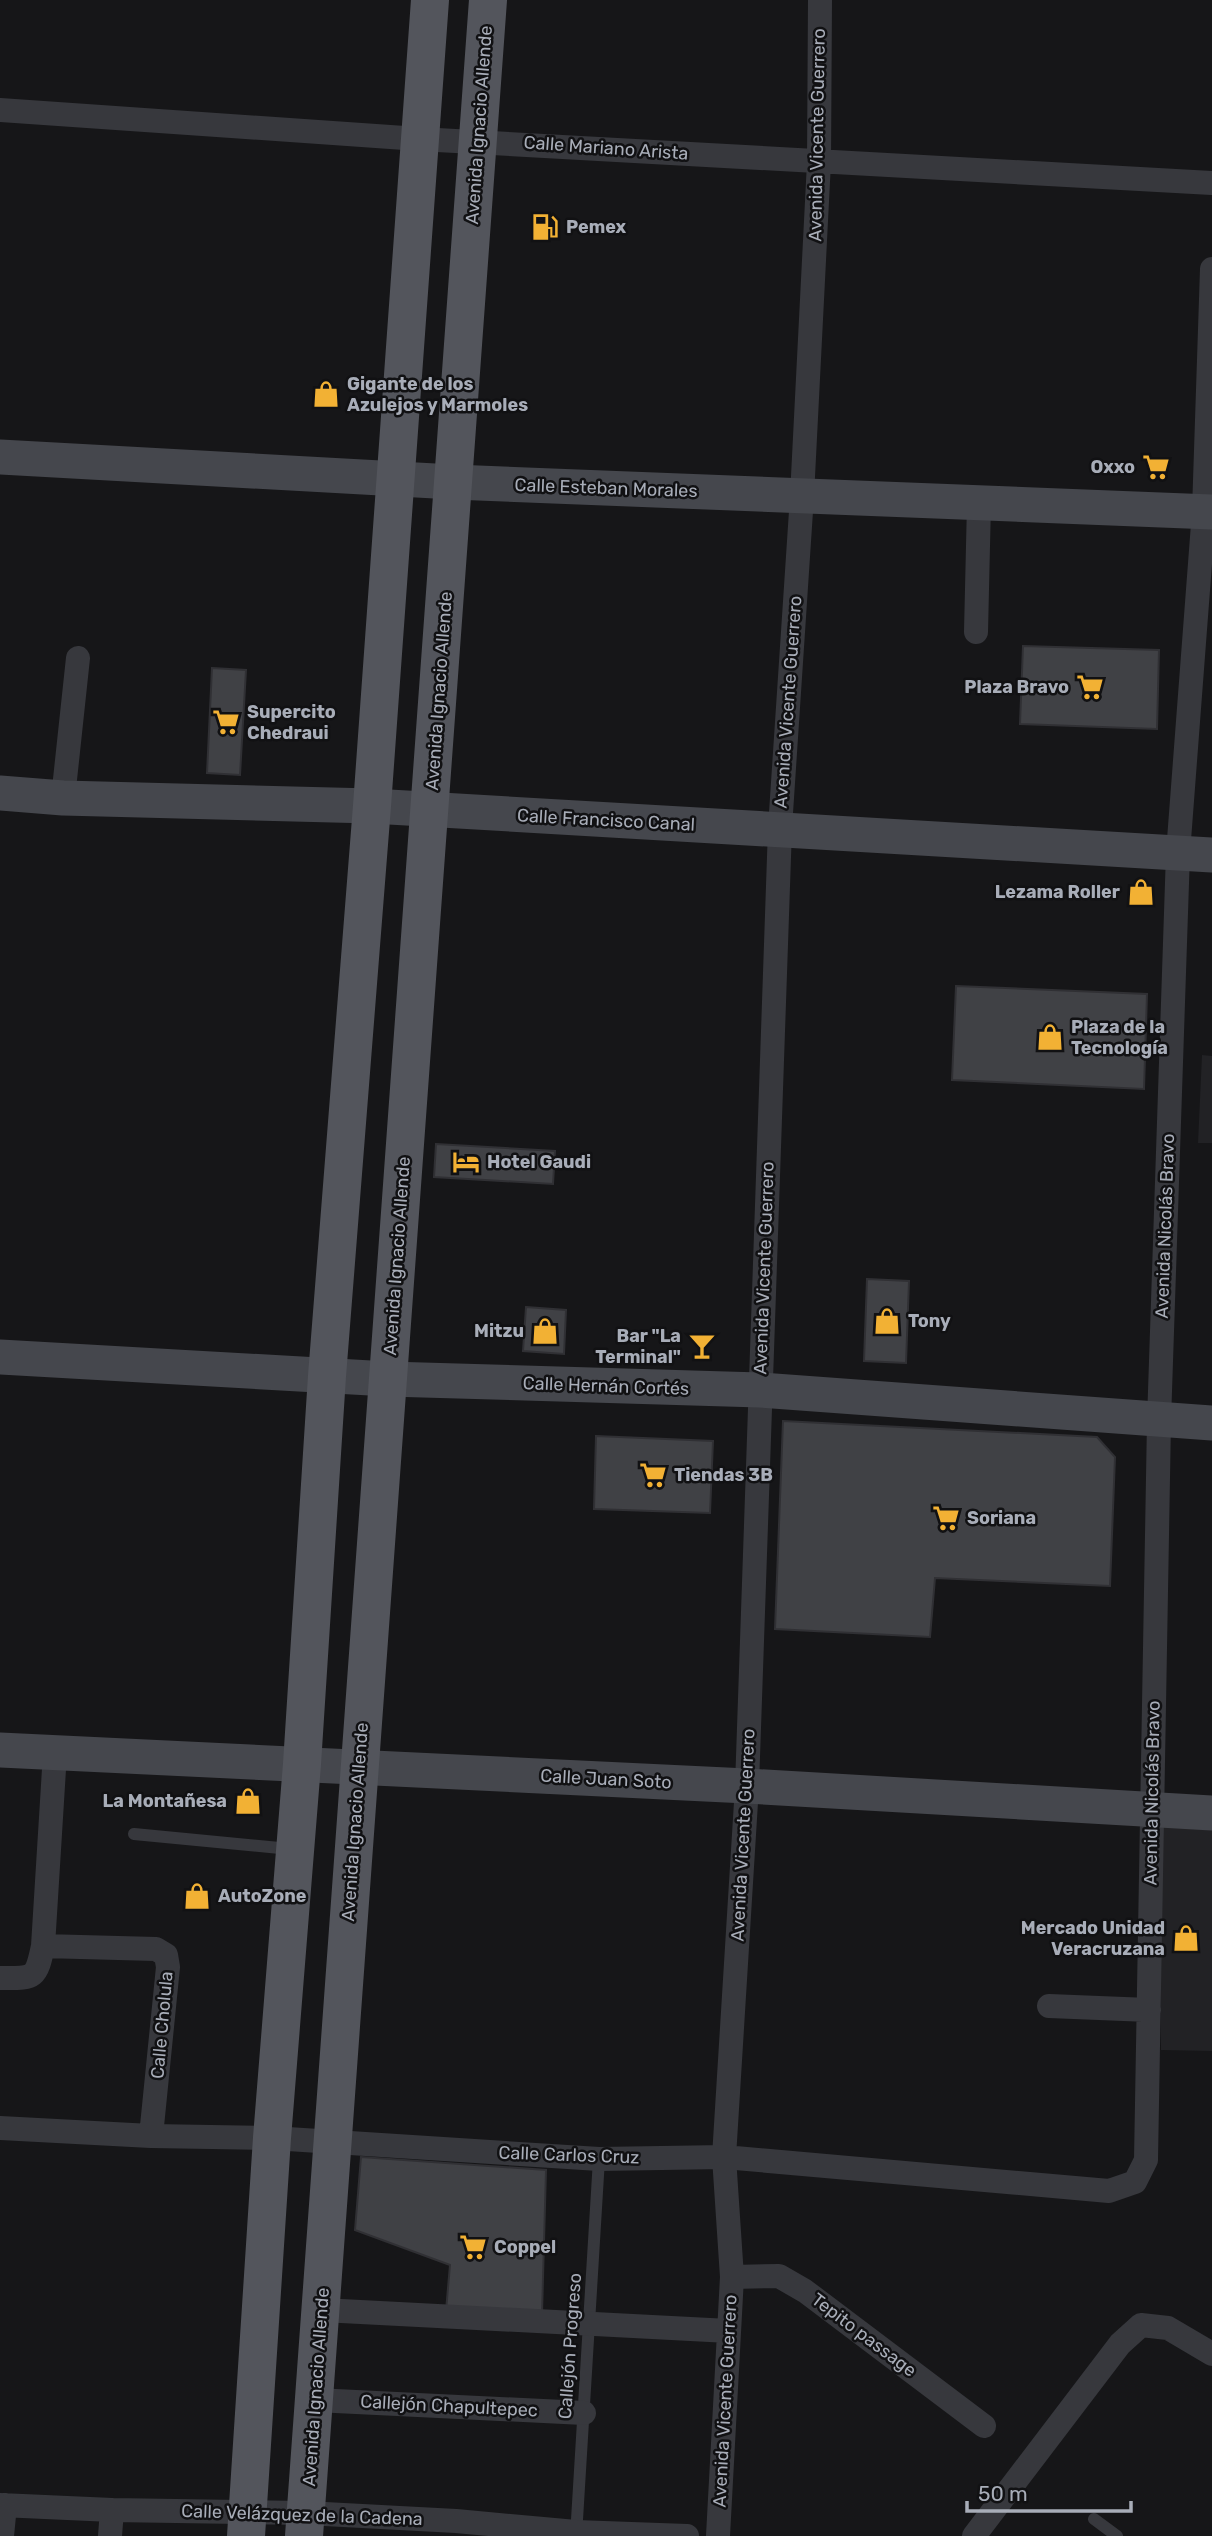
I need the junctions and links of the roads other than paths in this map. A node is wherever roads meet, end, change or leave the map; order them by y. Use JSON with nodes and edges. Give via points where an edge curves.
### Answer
{"nodes":[{"id":1,"x":430,"y":0,"type":"edge"},
{"id":2,"x":488,"y":0,"type":"edge"},
{"id":3,"x":820,"y":0,"type":"edge"},
{"id":4,"x":0,"y":110,"type":"edge"},
{"id":5,"x":419,"y":139,"type":"junction"},
{"id":6,"x":478,"y":141,"type":"junction"},
{"id":7,"x":819,"y":162,"type":"junction"},
{"id":8,"x":1212,"y":183,"type":"edge"},
{"id":9,"x":1212,"y":269,"type":"edge"},
{"id":10,"x":0,"y":457,"type":"edge"},
{"id":11,"x":395,"y":478,"type":"junction"},
{"id":12,"x":453,"y":482,"type":"junction"},
{"id":13,"x":802,"y":496,"type":"junction"},
{"id":14,"x":979,"y":503,"type":"junction"},
{"id":15,"x":1208,"y":511,"type":"edge"},
{"id":16,"x":976,"y":632,"type":"dead end"},
{"id":17,"x":78,"y":658,"type":"dead end"},
{"id":18,"x":0,"y":793,"type":"edge"},
{"id":19,"x":63,"y":798,"type":"junction"},
{"id":20,"x":372,"y":806,"type":"junction"},
{"id":21,"x":431,"y":811,"type":"junction"},
{"id":22,"x":780,"y":828,"type":"junction"},
{"id":23,"x":1178,"y":853,"type":"junction"},
{"id":24,"x":1212,"y":855,"type":"edge"},
{"id":25,"x":0,"y":1357,"type":"edge"},
{"id":26,"x":327,"y":1376,"type":"junction"},
{"id":27,"x":388,"y":1379,"type":"junction"},
{"id":28,"x":760,"y":1390,"type":"junction"},
{"id":29,"x":1159,"y":1421,"type":"junction"},
{"id":30,"x":1212,"y":1423,"type":"edge"},
{"id":31,"x":0,"y":1750,"type":"edge"},
{"id":32,"x":55,"y":1753,"type":"junction"},
{"id":33,"x":302,"y":1764,"type":"junction"},
{"id":34,"x":359,"y":1768,"type":"junction"},
{"id":35,"x":747,"y":1786,"type":"junction"},
{"id":36,"x":1152,"y":1809,"type":"junction"},
{"id":37,"x":1212,"y":1813,"type":"edge"},
{"id":38,"x":134,"y":1834,"type":"dead end"},
{"id":39,"x":296,"y":1849,"type":"junction"},
{"id":40,"x":43,"y":1946,"type":"junction"},
{"id":41,"x":0,"y":1978,"type":"edge"},
{"id":42,"x":1049,"y":2007,"type":"dead end"},
{"id":43,"x":1149,"y":2010,"type":"junction"},
{"id":44,"x":0,"y":2128,"type":"edge"},
{"id":45,"x":151,"y":2136,"type":"junction"},
{"id":46,"x":272,"y":2138,"type":"junction"},
{"id":47,"x":332,"y":2142,"type":"junction"},
{"id":48,"x":724,"y":2157,"type":"junction"},
{"id":49,"x":599,"y":2159,"type":"junction"},
{"id":50,"x":1135,"y":2182,"type":"joint"},
{"id":51,"x":732,"y":2277,"type":"junction"},
{"id":52,"x":323,"y":2310,"type":"junction"},
{"id":53,"x":589,"y":2323,"type":"junction"},
{"id":54,"x":729,"y":2331,"type":"junction"},
{"id":55,"x":1212,"y":2354,"type":"edge"},
{"id":56,"x":315,"y":2400,"type":"junction"},
{"id":57,"x":584,"y":2413,"type":"junction"},
{"id":58,"x":984,"y":2426,"type":"dead end"},
{"id":59,"x":3,"y":2505,"type":"edge"},
{"id":60,"x":112,"y":2510,"type":"junction"},
{"id":61,"x":1094,"y":2519,"type":"dead end"},
{"id":62,"x":247,"y":2523,"type":"edge"},
{"id":63,"x":305,"y":2524,"type":"edge"},
{"id":64,"x":456,"y":2528,"type":"edge"},
{"id":65,"x":576,"y":2534,"type":"edge"},
{"id":66,"x":2,"y":2536,"type":"edge"},
{"id":67,"x":110,"y":2536,"type":"edge"},
{"id":68,"x":687,"y":2536,"type":"edge"},
{"id":69,"x":718,"y":2536,"type":"edge"},
{"id":70,"x":974,"y":2536,"type":"edge"},
{"id":71,"x":1116,"y":2536,"type":"edge"}],
"edges":[{"from":1,"to":5,"type":"main road"},
{"from":2,"to":6,"type":"main road","name":"Avenida Ignacio Allende"},
{"from":3,"to":7,"type":"street","name":"Avenida Vicente Guerrero"},
{"from":4,"to":5,"type":"street","name":"Calle Mariano Arista"},
{"from":5,"to":6,"type":"street","name":"Calle Mariano Arista"},
{"from":5,"to":11,"type":"main road"},
{"from":6,"to":7,"type":"street","name":"Calle Mariano Arista"},
{"from":6,"to":12,"type":"main road","name":"Avenida Ignacio Allende"},
{"from":7,"to":8,"type":"street","name":"Calle Mariano Arista"},
{"from":7,"to":13,"type":"street","name":"Avenida Vicente Guerrero"},
{"from":9,"to":15,"type":"street","name":"Avenida Nicolás Bravo"},
{"from":10,"to":11,"type":"street","name":"Calle Esteban Morales"},
{"from":11,"to":12,"type":"street","name":"Calle Esteban Morales"},
{"from":11,"to":20,"type":"main road"},
{"from":12,"to":13,"type":"street","name":"Calle Esteban Morales"},
{"from":12,"to":21,"type":"main road","name":"Avenida Ignacio Allende"},
{"from":13,"to":14,"type":"street","name":"Calle Esteban Morales"},
{"from":13,"to":22,"type":"street","name":"Avenida Vicente Guerrero"},
{"from":14,"to":15,"type":"street","name":"Calle Esteban Morales"},
{"from":14,"to":16,"type":"street"},
{"from":15,"to":23,"type":"street","name":"Avenida Nicolás Bravo"},
{"from":17,"to":19,"type":"street"},
{"from":18,"to":19,"type":"street","name":"Calle Francisco Canal"},
{"from":19,"to":20,"type":"street","name":"Calle Francisco Canal"},
{"from":20,"to":21,"type":"street","name":"Calle Francisco Canal"},
{"from":20,"to":26,"type":"main road"},
{"from":21,"to":22,"type":"street","name":"Calle Francisco Canal"},
{"from":21,"to":27,"type":"main road","name":"Avenida Ignacio Allende"},
{"from":22,"to":23,"type":"street","name":"Calle Francisco Canal"},
{"from":22,"to":28,"type":"street","name":"Avenida Vicente Guerrero"},
{"from":23,"to":24,"type":"street","name":"Calle Francisco Canal"},
{"from":23,"to":29,"type":"street","name":"Avenida Nicolás Bravo"},
{"from":25,"to":26,"type":"street","name":"Calle Hernán Cortés"},
{"from":26,"to":27,"type":"street","name":"Calle Hernán Cortés"},
{"from":26,"to":33,"type":"main road"},
{"from":27,"to":28,"type":"street","name":"Calle Hernán Cortés"},
{"from":27,"to":34,"type":"main road","name":"Avenida Ignacio Allende"},
{"from":28,"to":29,"type":"street","name":"Calle Hernán Cortés"},
{"from":28,"to":35,"type":"street","name":"Avenida Vicente Guerrero"},
{"from":29,"to":30,"type":"street","name":"Calle Hernán Cortés"},
{"from":29,"to":36,"type":"street","name":"Avenida Nicolás Bravo"},
{"from":31,"to":32,"type":"street","name":"Calle Juan Soto"},
{"from":32,"to":33,"type":"street","name":"Calle Juan Soto"},
{"from":32,"to":40,"type":"street"},
{"from":33,"to":34,"type":"street","name":"Calle Juan Soto"},
{"from":33,"to":39,"type":"main road"},
{"from":34,"to":35,"type":"street","name":"Calle Juan Soto"},
{"from":34,"to":47,"type":"main road","name":"Avenida Ignacio Allende"},
{"from":35,"to":36,"type":"street","name":"Calle Juan Soto"},
{"from":35,"to":48,"type":"street","name":"Avenida Vicente Guerrero"},
{"from":36,"to":37,"type":"street","name":"Calle Juan Soto"},
{"from":36,"to":43,"type":"street","name":"Avenida Nicolás Bravo"},
{"from":38,"to":39,"type":"lane"},
{"from":39,"to":46,"type":"main road"},
{"from":40,"to":41,"type":"street","via":[[35,1974]]},
{"from":40,"to":45,"type":"street","name":"Calle Cholula","via":[[156,1949],[166,1955],[169,1967]]},
{"from":42,"to":43,"type":"street"},
{"from":43,"to":50,"type":"street","name":"Avenida Nicolás Bravo","via":[[1146,2160]]},
{"from":44,"to":45,"type":"street","name":"Calle Carlos Cruz"},
{"from":45,"to":46,"type":"street","name":"Calle Carlos Cruz"},
{"from":46,"to":47,"type":"street","name":"Calle Carlos Cruz"},
{"from":46,"to":62,"type":"main road"},
{"from":47,"to":49,"type":"street","name":"Calle Carlos Cruz"},
{"from":47,"to":52,"type":"main road","name":"Avenida Ignacio Allende"},
{"from":48,"to":49,"type":"street","name":"Calle Carlos Cruz"},
{"from":48,"to":50,"type":"street","name":"Calle Carlos Cruz","via":[[1109,2191]]},
{"from":48,"to":51,"type":"street","name":"Avenida Vicente Guerrero"},
{"from":49,"to":53,"type":"lane","name":"Callejón Progreso"},
{"from":51,"to":54,"type":"street","name":"Avenida Vicente Guerrero"},
{"from":51,"to":58,"type":"street","name":"Tepito passage","via":[[779,2276],[805,2291]]},
{"from":52,"to":53,"type":"street"},
{"from":52,"to":56,"type":"main road","name":"Avenida Ignacio Allende"},
{"from":53,"to":54,"type":"street"},
{"from":53,"to":57,"type":"lane","name":"Callejón Progreso"},
{"from":54,"to":69,"type":"street","name":"Avenida Vicente Guerrero"},
{"from":55,"to":70,"type":"street","via":[[1168,2328],[1141,2325],[1120,2344]]},
{"from":56,"to":57,"type":"street","name":"Callejón Chapultepec"},
{"from":56,"to":63,"type":"main road","name":"Avenida Ignacio Allende"},
{"from":57,"to":65,"type":"lane","name":"Callejón Progreso"},
{"from":59,"to":60,"type":"street","name":"Calle Velázquez de la Cadena"},
{"from":59,"to":66,"type":"street"},
{"from":60,"to":62,"type":"street","name":"Calle Velázquez de la Cadena"},
{"from":60,"to":67,"type":"street"},
{"from":61,"to":71,"type":"lane"},
{"from":62,"to":63,"type":"street","name":"Calle Velázquez de la Cadena"},
{"from":63,"to":64,"type":"street","name":"Calle Velázquez de la Cadena"},
{"from":64,"to":65,"type":"street","name":"Calle Velázquez de la Cadena"},
{"from":65,"to":68,"type":"street","name":"Calle Velázquez de la Cadena"}]}
